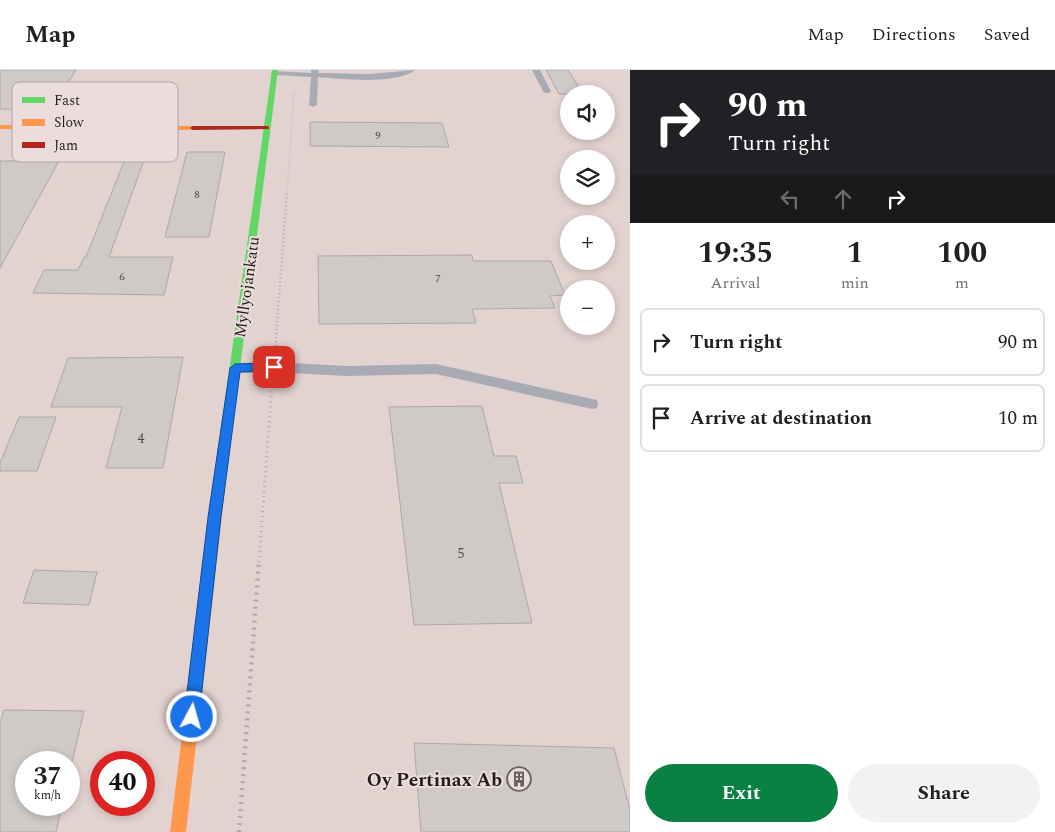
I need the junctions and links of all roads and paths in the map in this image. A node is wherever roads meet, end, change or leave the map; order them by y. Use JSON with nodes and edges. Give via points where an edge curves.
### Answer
{"nodes":[{"id":1,"x":411,"y":70,"type":"edge"},
{"id":2,"x":536,"y":70,"type":"edge"},
{"id":3,"x":275,"y":72,"type":"edge"},
{"id":4,"x":296,"y":73,"type":"junction"},
{"id":5,"x":314,"y":73,"type":"edge"},
{"id":6,"x":547,"y":91,"type":"dead end"},
{"id":7,"x":313,"y":105,"type":"dead end"},
{"id":8,"x":178,"y":128,"type":"edge"},
{"id":9,"x":268,"y":128,"type":"junction"},
{"id":10,"x":274,"y":367,"type":"junction"},
{"id":11,"x":235,"y":368,"type":"junction"},
{"id":12,"x":592,"y":404,"type":"dead end"},
{"id":13,"x":178,"y":832,"type":"edge"},
{"id":14,"x":239,"y":832,"type":"edge"}],
"edges":[{"from":1,"to":5,"type":"lane","via":[[399,76]]},
{"from":2,"to":6,"type":"lane"},
{"from":3,"to":4,"type":"lane"},
{"from":3,"to":9,"type":"street","name":"Myllyojankatu"},
{"from":4,"to":5,"type":"lane"},
{"from":4,"to":10,"type":"path"},
{"from":5,"to":7,"type":"lane"},
{"from":8,"to":9,"type":"street"},
{"from":9,"to":11,"type":"street","name":"Myllyojankatu"},
{"from":10,"to":11,"type":"lane"},
{"from":10,"to":12,"type":"lane","via":[[347,371],[436,369]]},
{"from":10,"to":14,"type":"path"},
{"from":11,"to":13,"type":"street","name":"Myllyojankatu"}]}
